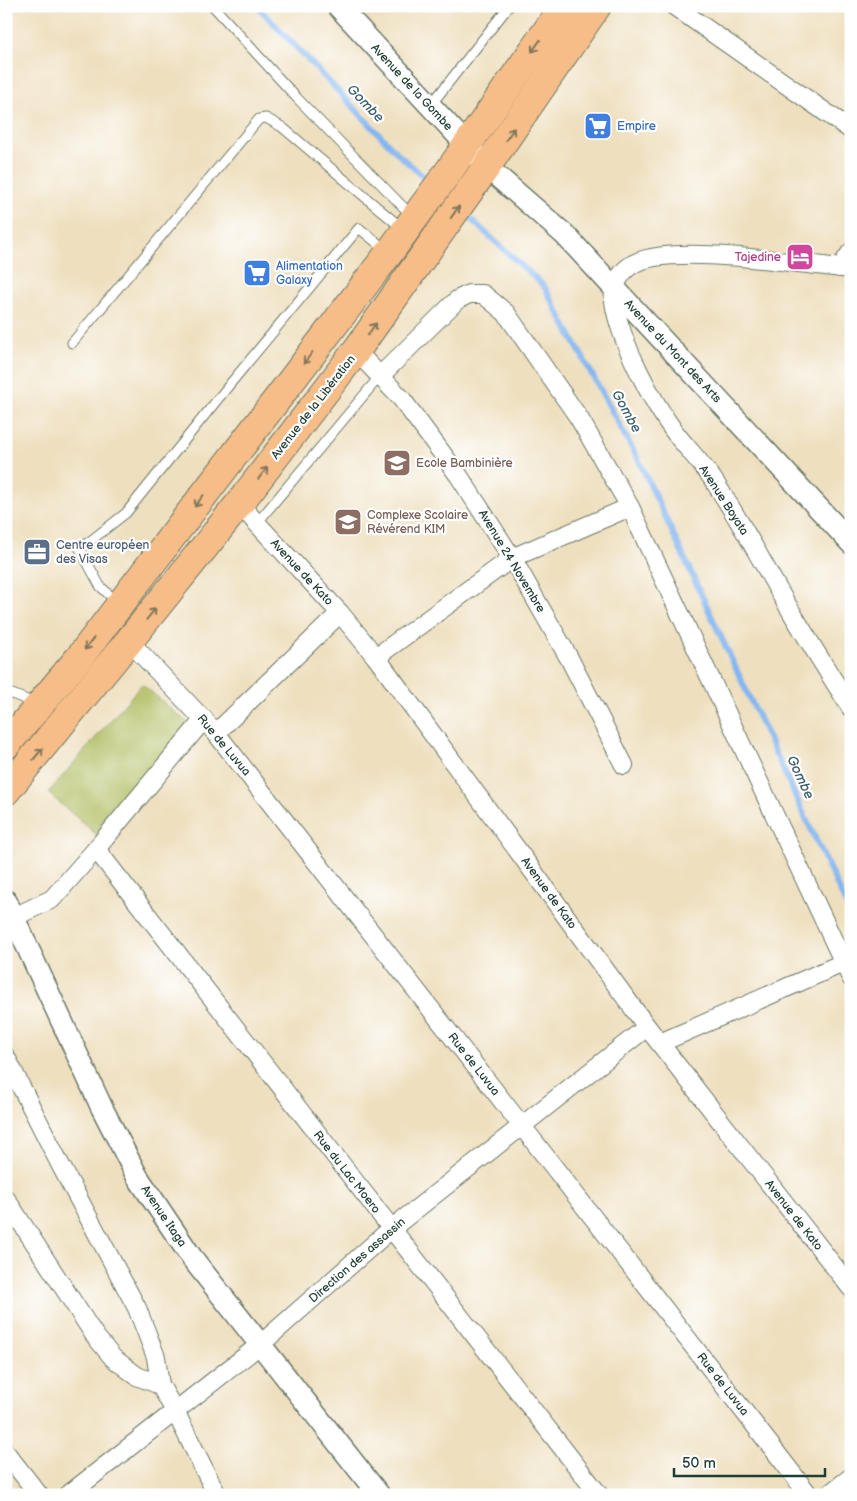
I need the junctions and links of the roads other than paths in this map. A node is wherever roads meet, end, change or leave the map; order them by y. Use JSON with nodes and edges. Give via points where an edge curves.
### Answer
{"nodes":[{"id":1,"x":213,"y":6,"type":"edge"},
{"id":2,"x":338,"y":6,"type":"edge"},
{"id":3,"x":509,"y":6,"type":"edge"},
{"id":4,"x":564,"y":6,"type":"edge"},
{"id":5,"x":597,"y":6,"type":"edge"},
{"id":6,"x":674,"y":6,"type":"edge"},
{"id":7,"x":430,"y":106,"type":"junction"},
{"id":8,"x":851,"y":130,"type":"edge"},
{"id":9,"x":467,"y":146,"type":"junction"},
{"id":10,"x":479,"y":178,"type":"junction"},
{"id":11,"x":414,"y":219,"type":"junction"},
{"id":12,"x":851,"y":252,"type":"edge"},
{"id":13,"x":389,"y":253,"type":"junction"},
{"id":14,"x":846,"y":268,"type":"edge"},
{"id":15,"x":613,"y":287,"type":"junction"},
{"id":16,"x":72,"y":343,"type":"dead end"},
{"id":17,"x":356,"y":351,"type":"junction"},
{"id":18,"x":380,"y":376,"type":"junction"},
{"id":19,"x":630,"y":507,"type":"junction"},
{"id":20,"x":248,"y":513,"type":"junction"},
{"id":21,"x":851,"y":543,"type":"edge"},
{"id":22,"x":512,"y":558,"type":"junction"},
{"id":23,"x":120,"y":604,"type":"junction"},
{"id":24,"x":340,"y":613,"type":"junction"},
{"id":25,"x":129,"y":641,"type":"junction"},
{"id":26,"x":376,"y":657,"type":"junction"},
{"id":27,"x":6,"y":695,"type":"edge"},
{"id":28,"x":39,"y":705,"type":"junction"},
{"id":29,"x":851,"y":708,"type":"edge"},
{"id":30,"x":204,"y":719,"type":"junction"},
{"id":31,"x":216,"y":733,"type":"junction"},
{"id":32,"x":6,"y":745,"type":"edge"},
{"id":33,"x":624,"y":765,"type":"dead end"},
{"id":34,"x":6,"y":791,"type":"edge"},
{"id":35,"x":96,"y":849,"type":"junction"},
{"id":36,"x":10,"y":909,"type":"edge"},
{"id":37,"x":847,"y":970,"type":"edge"},
{"id":38,"x":647,"y":1027,"type":"junction"},
{"id":39,"x":660,"y":1043,"type":"junction"},
{"id":40,"x":6,"y":1057,"type":"edge"},
{"id":41,"x":522,"y":1125,"type":"junction"},
{"id":42,"x":6,"y":1199,"type":"edge"},
{"id":43,"x":391,"y":1229,"type":"junction"},
{"id":44,"x":851,"y":1288,"type":"edge"},
{"id":45,"x":260,"y":1344,"type":"junction"},
{"id":46,"x":160,"y":1385,"type":"junction"},
{"id":47,"x":175,"y":1411,"type":"junction"},
{"id":48,"x":6,"y":1453,"type":"edge"},
{"id":49,"x":851,"y":1477,"type":"edge"},
{"id":50,"x":39,"y":1495,"type":"edge"},
{"id":51,"x":68,"y":1495,"type":"edge"},
{"id":52,"x":216,"y":1495,"type":"edge"},
{"id":53,"x":379,"y":1495,"type":"edge"},
{"id":54,"x":599,"y":1495,"type":"edge"},
{"id":55,"x":809,"y":1495,"type":"edge"},
{"id":56,"x":828,"y":1495,"type":"edge"}],
"edges":[{"from":1,"to":11,"type":"lane"},
{"from":2,"to":7,"type":"street","name":"Avenue de la Gombe"},
{"from":3,"to":7,"type":"lane"},
{"from":4,"to":9,"type":"main road","one_way":true},
{"from":10,"to":5,"type":"main road","name":"Avenue de la Libération","one_way":true},
{"from":6,"to":8,"type":"street"},
{"from":7,"to":9,"type":"street","name":"Avenue de la Gombe"},
{"from":9,"to":10,"type":"street","name":"Avenue de la Gombe"},
{"from":9,"to":11,"type":"main road"},
{"from":10,"to":15,"type":"street","name":"Avenue du Mont des Arts","via":[[565,236]]},
{"from":17,"to":10,"type":"main road","name":"Avenue de la Libération","one_way":true},
{"from":11,"to":13,"type":"main road"},
{"from":11,"to":16,"type":"lane","via":[[282,127],[266,118],[258,119]]},
{"from":12,"to":14,"type":"street"},
{"from":13,"to":23,"type":"main road","one_way":true},
{"from":13,"to":23,"type":"lane","via":[[359,228],[126,513],[80,549],[100,586]]},
{"from":14,"to":15,"type":"street","via":[[714,255],[668,255],[638,261]]},
{"from":15,"to":21,"type":"street","name":"Avenue du Mont des Arts"},
{"from":15,"to":29,"type":"street","name":"Avenue Boyata","via":[[613,300],[628,345],[653,399],[711,477]]},
{"from":17,"to":18,"type":"street","name":"Avenue 24 Novembre"},
{"from":20,"to":17,"type":"main road","name":"Avenue de la Libération","one_way":true},
{"from":18,"to":19,"type":"street","via":[[457,300],[469,294],[483,294],[506,313],[579,418]]},
{"from":18,"to":20,"type":"lane"},
{"from":18,"to":22,"type":"street","name":"Avenue 24 Novembre","via":[[401,398],[459,476]]},
{"from":19,"to":22,"type":"street"},
{"from":19,"to":37,"type":"street"},
{"from":20,"to":24,"type":"street","name":"Avenue de Kato"},
{"from":25,"to":20,"type":"main road","name":"Avenue de la Libération","one_way":true},
{"from":22,"to":26,"type":"street"},
{"from":22,"to":33,"type":"street","name":"Avenue 24 Novembre","via":[[569,658]]},
{"from":23,"to":28,"type":"main road","one_way":true},
{"from":24,"to":26,"type":"street","name":"Avenue de Kato"},
{"from":24,"to":31,"type":"street"},
{"from":25,"to":30,"type":"street","name":"Rue de Luvua"},
{"from":34,"to":25,"type":"main road","name":"Avenue de la Libération","one_way":true},
{"from":26,"to":38,"type":"street","name":"Avenue de Kato"},
{"from":27,"to":28,"type":"lane","via":[[12,694]]},
{"from":28,"to":32,"type":"main road"},
{"from":30,"to":31,"type":"street","name":"Rue de Luvua"},
{"from":30,"to":35,"type":"street"},
{"from":31,"to":41,"type":"street","name":"Rue de Luvua"},
{"from":35,"to":36,"type":"street","via":[[52,899]]},
{"from":35,"to":43,"type":"street","name":"Rue du Lac Moero"},
{"from":36,"to":45,"type":"street","name":"Avenue Itaga","via":[[137,1176],[192,1258]]},
{"from":37,"to":39,"type":"street"},
{"from":38,"to":39,"type":"street","name":"Avenue de Kato"},
{"from":38,"to":41,"type":"street","name":"Direction des assassin"},
{"from":39,"to":44,"type":"street","name":"Avenue de Kato"},
{"from":40,"to":46,"type":"street","via":[[137,1308],[156,1357]]},
{"from":41,"to":43,"type":"street","name":"Direction des assassin"},
{"from":41,"to":55,"type":"street","name":"Rue de Luvua"},
{"from":42,"to":46,"type":"street","via":[[95,1336],[113,1358],[137,1376]]},
{"from":43,"to":45,"type":"street","name":"Direction des assassin"},
{"from":43,"to":54,"type":"street","name":"Rue du Lac Moero"},
{"from":45,"to":47,"type":"street","name":"Direction des assassin"},
{"from":45,"to":53,"type":"street","name":"Avenue Itaga"},
{"from":46,"to":47,"type":"street"},
{"from":47,"to":51,"type":"street","name":"Direction des assassin"},
{"from":47,"to":52,"type":"street"},
{"from":48,"to":50,"type":"street"},
{"from":49,"to":56,"type":"street"}]}
